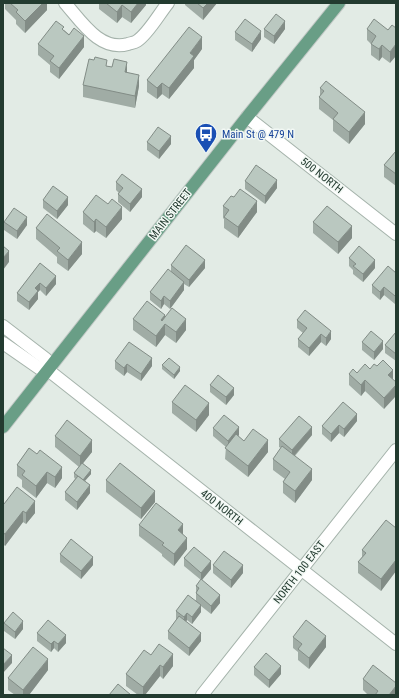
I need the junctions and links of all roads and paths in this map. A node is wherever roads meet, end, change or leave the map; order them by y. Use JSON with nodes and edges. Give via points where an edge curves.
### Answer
{"nodes":[{"id":1,"x":65,"y":3,"type":"edge"},
{"id":2,"x":168,"y":3,"type":"edge"},
{"id":3,"x":339,"y":3,"type":"edge"},
{"id":4,"x":247,"y":117,"type":"junction"},
{"id":5,"x":396,"y":234,"type":"edge"},
{"id":6,"x":3,"y":326,"type":"edge"},
{"id":7,"x":13,"y":334,"type":"junction"},
{"id":8,"x":5,"y":344,"type":"edge"},
{"id":9,"x":48,"y":370,"type":"junction"},
{"id":10,"x":3,"y":427,"type":"edge"},
{"id":11,"x":396,"y":450,"type":"edge"},
{"id":12,"x":302,"y":569,"type":"junction"},
{"id":13,"x":396,"y":644,"type":"edge"},
{"id":14,"x":202,"y":695,"type":"edge"}],
"edges":[{"from":1,"to":2,"type":"street","via":[[88,30],[111,45],[122,46],[136,42],[143,36]]},
{"from":3,"to":4,"type":"main road","name":"MAIN STREET"},
{"from":4,"to":5,"type":"street","name":"500 NORTH"},
{"from":4,"to":9,"type":"main road","name":"MAIN STREET"},
{"from":6,"to":7,"type":"street","name":"400 NORTH"},
{"from":7,"to":8,"type":"street"},
{"from":7,"to":9,"type":"street","name":"400 NORTH","via":[[46,359]]},
{"from":8,"to":9,"type":"street","name":"400 NORTH","via":[[39,368]]},
{"from":9,"to":10,"type":"main road","name":"MAIN STREET"},
{"from":9,"to":12,"type":"street","name":"400 NORTH"},
{"from":11,"to":12,"type":"street","name":"NORTH 100 EAST"},
{"from":12,"to":13,"type":"street","name":"400 NORTH"},
{"from":12,"to":14,"type":"street","name":"NORTH 100 EAST"}]}
